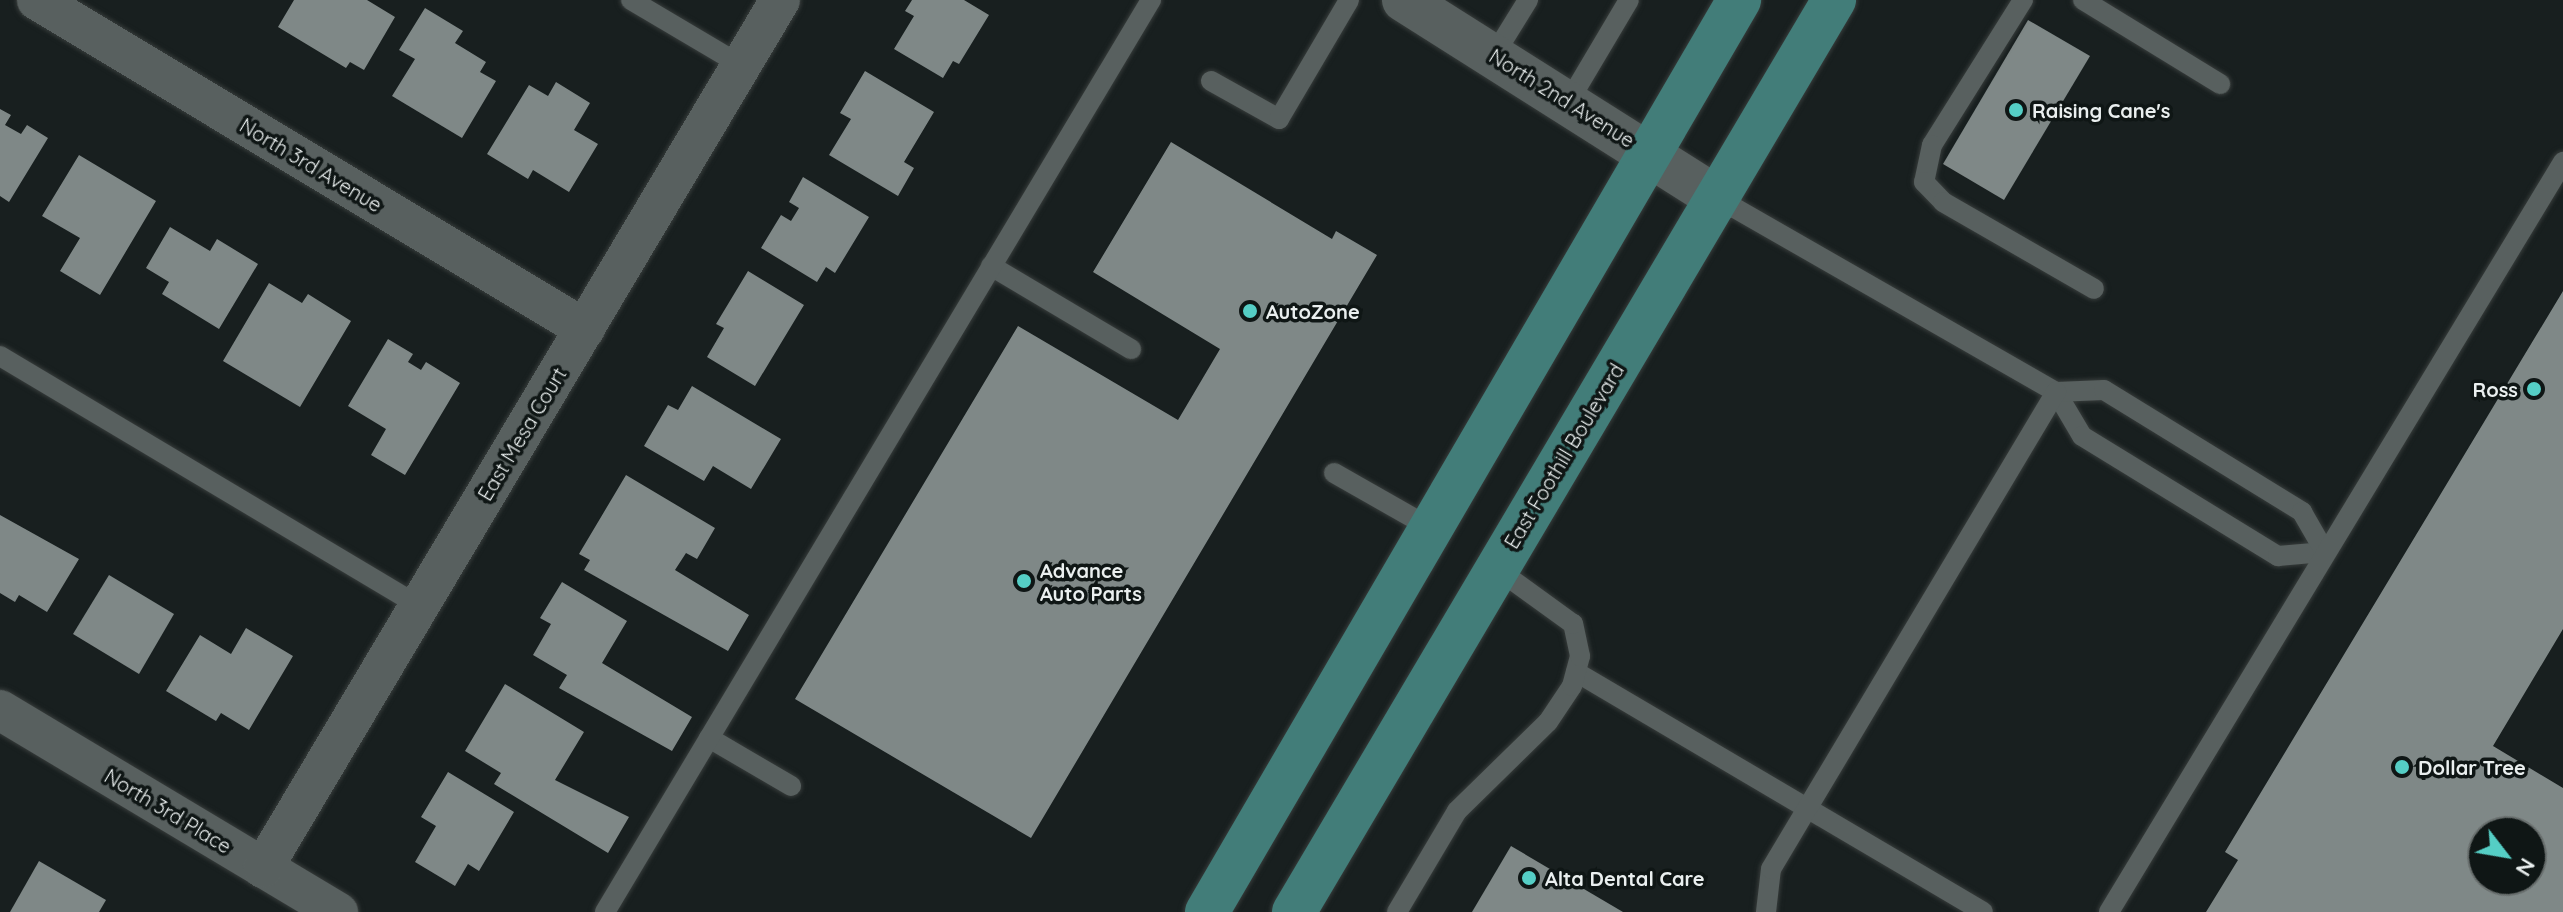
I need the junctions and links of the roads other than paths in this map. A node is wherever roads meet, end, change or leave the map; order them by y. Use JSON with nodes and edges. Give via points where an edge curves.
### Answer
{"nodes":[{"id":1,"x":37,"y":0,"type":"edge"},
{"id":2,"x":631,"y":0,"type":"edge"},
{"id":3,"x":780,"y":0,"type":"edge"},
{"id":4,"x":1151,"y":0,"type":"edge"},
{"id":5,"x":1349,"y":0,"type":"edge"},
{"id":6,"x":1404,"y":0,"type":"edge"},
{"id":7,"x":1528,"y":0,"type":"edge"},
{"id":8,"x":1629,"y":0,"type":"edge"},
{"id":9,"x":1739,"y":0,"type":"edge"},
{"id":10,"x":1834,"y":0,"type":"edge"},
{"id":11,"x":2023,"y":0,"type":"edge"},
{"id":12,"x":2083,"y":0,"type":"edge"},
{"id":13,"x":1494,"y":55,"type":"junction"},
{"id":14,"x":741,"y":65,"type":"junction"},
{"id":15,"x":1211,"y":81,"type":"dead end"},
{"id":16,"x":2220,"y":84,"type":"dead end"},
{"id":17,"x":1569,"y":101,"type":"junction"},
{"id":18,"x":1650,"y":154,"type":"junction"},
{"id":19,"x":2563,"y":162,"type":"edge"},
{"id":20,"x":1719,"y":199,"type":"junction"},
{"id":21,"x":991,"y":266,"type":"junction"},
{"id":22,"x":2094,"y":289,"type":"dead end"},
{"id":23,"x":585,"y":329,"type":"junction"},
{"id":24,"x":1131,"y":349,"type":"dead end"},
{"id":25,"x":0,"y":356,"type":"edge"},
{"id":26,"x":2056,"y":392,"type":"junction"},
{"id":27,"x":1334,"y":473,"type":"dead end"},
{"id":28,"x":1431,"y":528,"type":"junction"},
{"id":29,"x":2325,"y":552,"type":"junction"},
{"id":30,"x":1497,"y":569,"type":"junction"},
{"id":31,"x":419,"y":606,"type":"junction"},
{"id":32,"x":1576,"y":672,"type":"junction"},
{"id":33,"x":0,"y":710,"type":"edge"},
{"id":34,"x":709,"y":738,"type":"junction"},
{"id":35,"x":791,"y":786,"type":"dead end"},
{"id":36,"x":1808,"y":806,"type":"junction"},
{"id":37,"x":263,"y":868,"type":"junction"},
{"id":38,"x":338,"y":912,"type":"edge"},
{"id":39,"x":605,"y":912,"type":"edge"},
{"id":40,"x":1207,"y":912,"type":"edge"},
{"id":41,"x":1294,"y":912,"type":"edge"},
{"id":42,"x":1397,"y":912,"type":"edge"},
{"id":43,"x":1766,"y":912,"type":"edge"},
{"id":44,"x":1983,"y":912,"type":"edge"},
{"id":45,"x":2109,"y":912,"type":"edge"}],
"edges":[{"from":1,"to":23,"type":"street","name":"North 3rd Avenue"},
{"from":2,"to":14,"type":"lane"},
{"from":3,"to":14,"type":"street","name":"East Mesa Court"},
{"from":4,"to":21,"type":"lane"},
{"from":5,"to":15,"type":"lane","via":[[1279,119]]},
{"from":6,"to":13,"type":"street","name":"North 2nd Avenue"},
{"from":7,"to":13,"type":"lane"},
{"from":8,"to":17,"type":"lane"},
{"from":9,"to":18,"type":"main road"},
{"from":10,"to":20,"type":"main road","name":"East Foothill Boulevard"},
{"from":11,"to":22,"type":"lane","via":[[1932,145],[1924,182],[1943,202]]},
{"from":12,"to":16,"type":"lane"},
{"from":13,"to":17,"type":"street","name":"North 2nd Avenue"},
{"from":14,"to":23,"type":"street","name":"East Mesa Court"},
{"from":17,"to":18,"type":"street","name":"North 2nd Avenue"},
{"from":18,"to":20,"type":"street","name":"North 2nd Avenue"},
{"from":18,"to":28,"type":"main road"},
{"from":19,"to":29,"type":"lane"},
{"from":20,"to":26,"type":"lane"},
{"from":20,"to":30,"type":"main road","name":"East Foothill Boulevard"},
{"from":21,"to":24,"type":"lane"},
{"from":21,"to":34,"type":"lane"},
{"from":23,"to":31,"type":"street","name":"East Mesa Court"},
{"from":25,"to":31,"type":"lane"},
{"from":26,"to":29,"type":"lane","via":[[2104,390],[2302,512]]},
{"from":26,"to":29,"type":"lane","via":[[2082,436],[2278,556]]},
{"from":26,"to":36,"type":"lane"},
{"from":27,"to":28,"type":"lane"},
{"from":28,"to":40,"type":"main road"},
{"from":29,"to":45,"type":"lane"},
{"from":30,"to":32,"type":"lane","via":[[1573,624],[1580,656]]},
{"from":30,"to":41,"type":"main road","name":"East Foothill Boulevard"},
{"from":31,"to":37,"type":"street","name":"East Mesa Court"},
{"from":32,"to":36,"type":"lane"},
{"from":32,"to":42,"type":"lane","via":[[1548,722],[1457,811]]},
{"from":33,"to":37,"type":"street","name":"North 3rd Place"},
{"from":34,"to":35,"type":"lane"},
{"from":34,"to":39,"type":"lane"},
{"from":36,"to":43,"type":"lane","via":[[1771,869]]},
{"from":36,"to":44,"type":"lane"},
{"from":37,"to":38,"type":"street","name":"North 3rd Place"}]}
